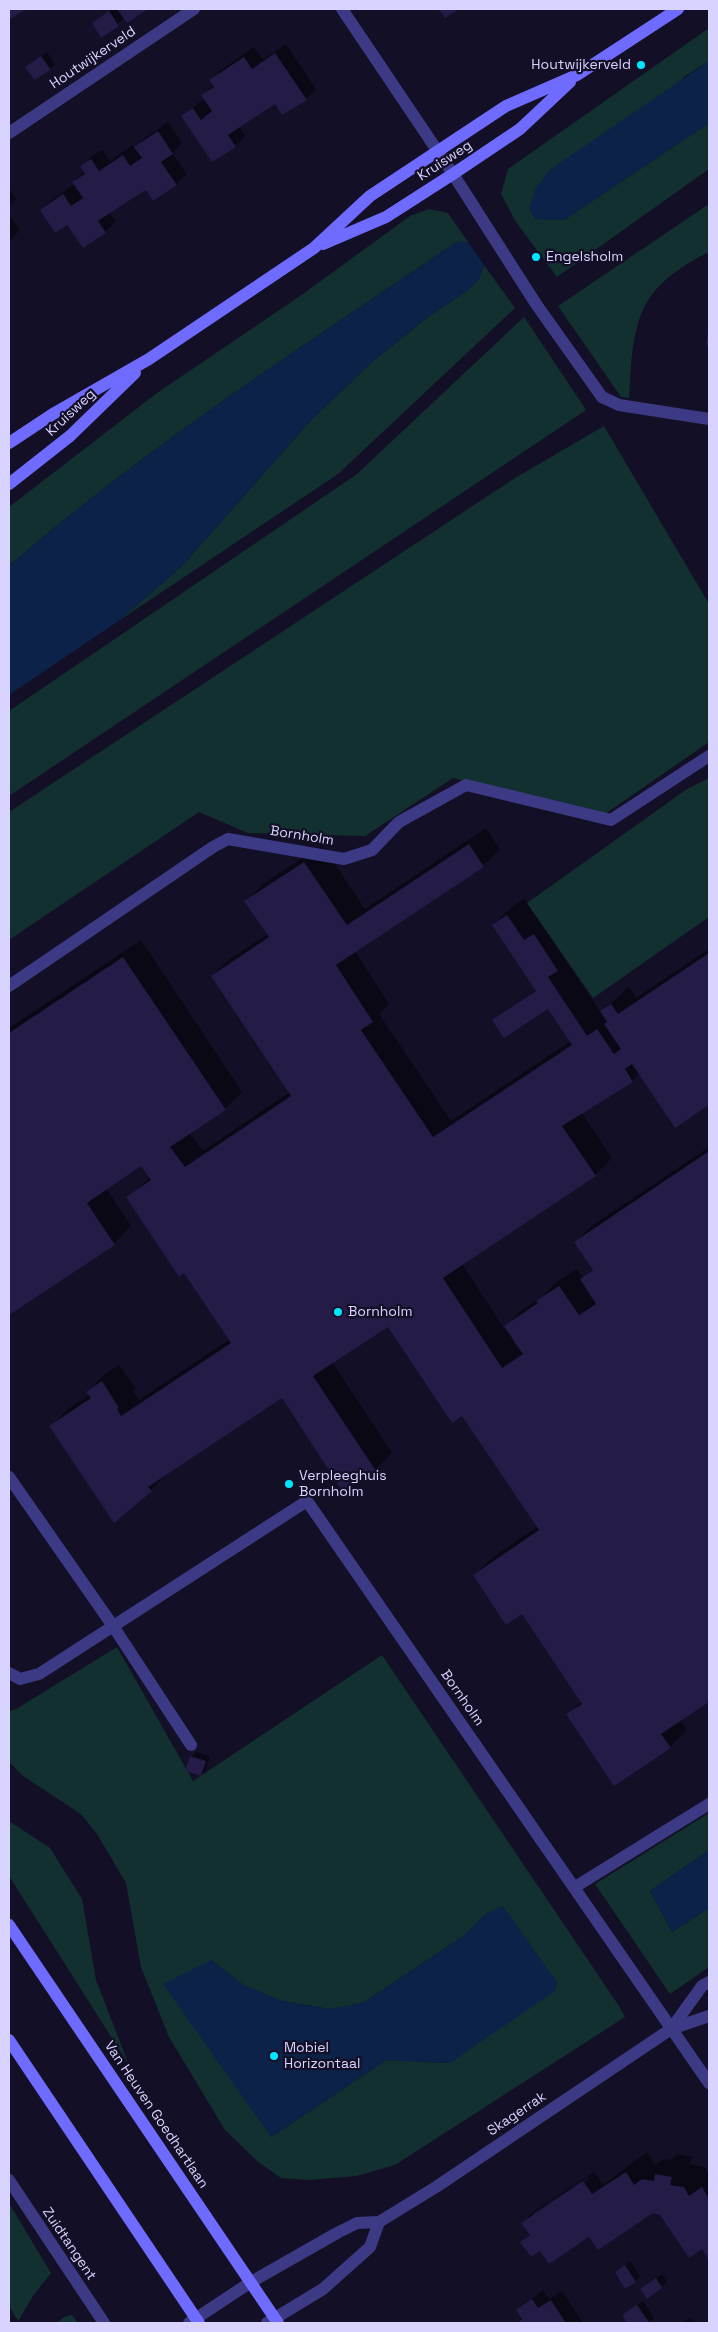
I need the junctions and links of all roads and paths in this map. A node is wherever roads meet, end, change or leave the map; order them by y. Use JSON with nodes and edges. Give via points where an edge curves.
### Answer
{"nodes":[{"id":1,"x":194,"y":9,"type":"edge"},
{"id":2,"x":342,"y":9,"type":"edge"},
{"id":3,"x":678,"y":9,"type":"edge"},
{"id":4,"x":577,"y":75,"type":"junction"},
{"id":5,"x":9,"y":133,"type":"edge"},
{"id":6,"x":437,"y":150,"type":"junction"},
{"id":7,"x":453,"y":174,"type":"junction"},
{"id":8,"x":314,"y":248,"type":"junction"},
{"id":9,"x":149,"y":359,"type":"junction"},
{"id":10,"x":709,"y":419,"type":"edge"},
{"id":11,"x":9,"y":443,"type":"edge"},
{"id":12,"x":9,"y":484,"type":"edge"},
{"id":13,"x":709,"y":756,"type":"edge"},
{"id":14,"x":9,"y":986,"type":"edge"},
{"id":15,"x":9,"y":1477,"type":"edge"},
{"id":16,"x":113,"y":1626,"type":"junction"},
{"id":17,"x":9,"y":1672,"type":"edge"},
{"id":18,"x":191,"y":1745,"type":"dead end"},
{"id":19,"x":709,"y":1804,"type":"edge"},
{"id":20,"x":575,"y":1887,"type":"junction"},
{"id":21,"x":9,"y":1925,"type":"edge"},
{"id":22,"x":709,"y":1982,"type":"edge"},
{"id":23,"x":709,"y":2016,"type":"edge"},
{"id":24,"x":671,"y":2029,"type":"junction"},
{"id":25,"x":9,"y":2040,"type":"edge"},
{"id":26,"x":709,"y":2083,"type":"edge"},
{"id":27,"x":9,"y":2180,"type":"edge"},
{"id":28,"x":380,"y":2222,"type":"junction"},
{"id":29,"x":251,"y":2282,"type":"junction"},
{"id":30,"x":195,"y":2322,"type":"edge"},
{"id":31,"x":273,"y":2322,"type":"edge"},
{"id":32,"x":104,"y":2323,"type":"edge"}],
"edges":[{"from":1,"to":5,"type":"street","name":"Houtwijkerveld"},
{"from":2,"to":6,"type":"street"},
{"from":3,"to":4,"type":"street","name":"Kruisweg"},
{"from":4,"to":6,"type":"street","name":"Kruisweg","via":[[506,106]]},
{"from":4,"to":7,"type":"street","name":"Kruisweg","via":[[520,129]]},
{"from":6,"to":7,"type":"street"},
{"from":6,"to":8,"type":"street","name":"Kruisweg","via":[[370,196]]},
{"from":7,"to":8,"type":"street","name":"Kruisweg","via":[[386,217]]},
{"from":7,"to":10,"type":"street","via":[[536,304],[602,397],[619,405]]},
{"from":8,"to":9,"type":"street","name":"Kruisweg"},
{"from":9,"to":11,"type":"street","name":"Kruisweg"},
{"from":9,"to":12,"type":"street","name":"Kruisweg","via":[[70,436]]},
{"from":13,"to":14,"type":"street","name":"Bornholm","via":[[611,820],[466,785],[399,822],[372,850],[344,859],[228,839]]},
{"from":15,"to":16,"type":"street"},
{"from":16,"to":17,"type":"street","name":"Bornholm","via":[[38,1674],[20,1679]]},
{"from":16,"to":18,"type":"street"},
{"from":16,"to":20,"type":"street","name":"Bornholm","via":[[307,1501]]},
{"from":19,"to":20,"type":"street"},
{"from":20,"to":24,"type":"street","name":"Bornholm"},
{"from":21,"to":29,"type":"street","name":"Van Heuven Goedhartlaan"},
{"from":22,"to":24,"type":"street","name":"Skagerrak","via":[[702,1986]]},
{"from":23,"to":24,"type":"street","name":"Skagerrak"},
{"from":24,"to":26,"type":"street","name":"Bornholm"},
{"from":24,"to":28,"type":"street","name":"Skagerrak"},
{"from":25,"to":30,"type":"street"},
{"from":27,"to":32,"type":"street","name":"Zuidtangent"},
{"from":28,"to":29,"type":"street","name":"Skagerrak","via":[[357,2223]]},
{"from":28,"to":31,"type":"street","via":[[370,2247],[323,2289]]},
{"from":29,"to":30,"type":"street","name":"Skagerrak"},
{"from":29,"to":31,"type":"street","name":"Van Heuven Goedhartlaan"}]}
